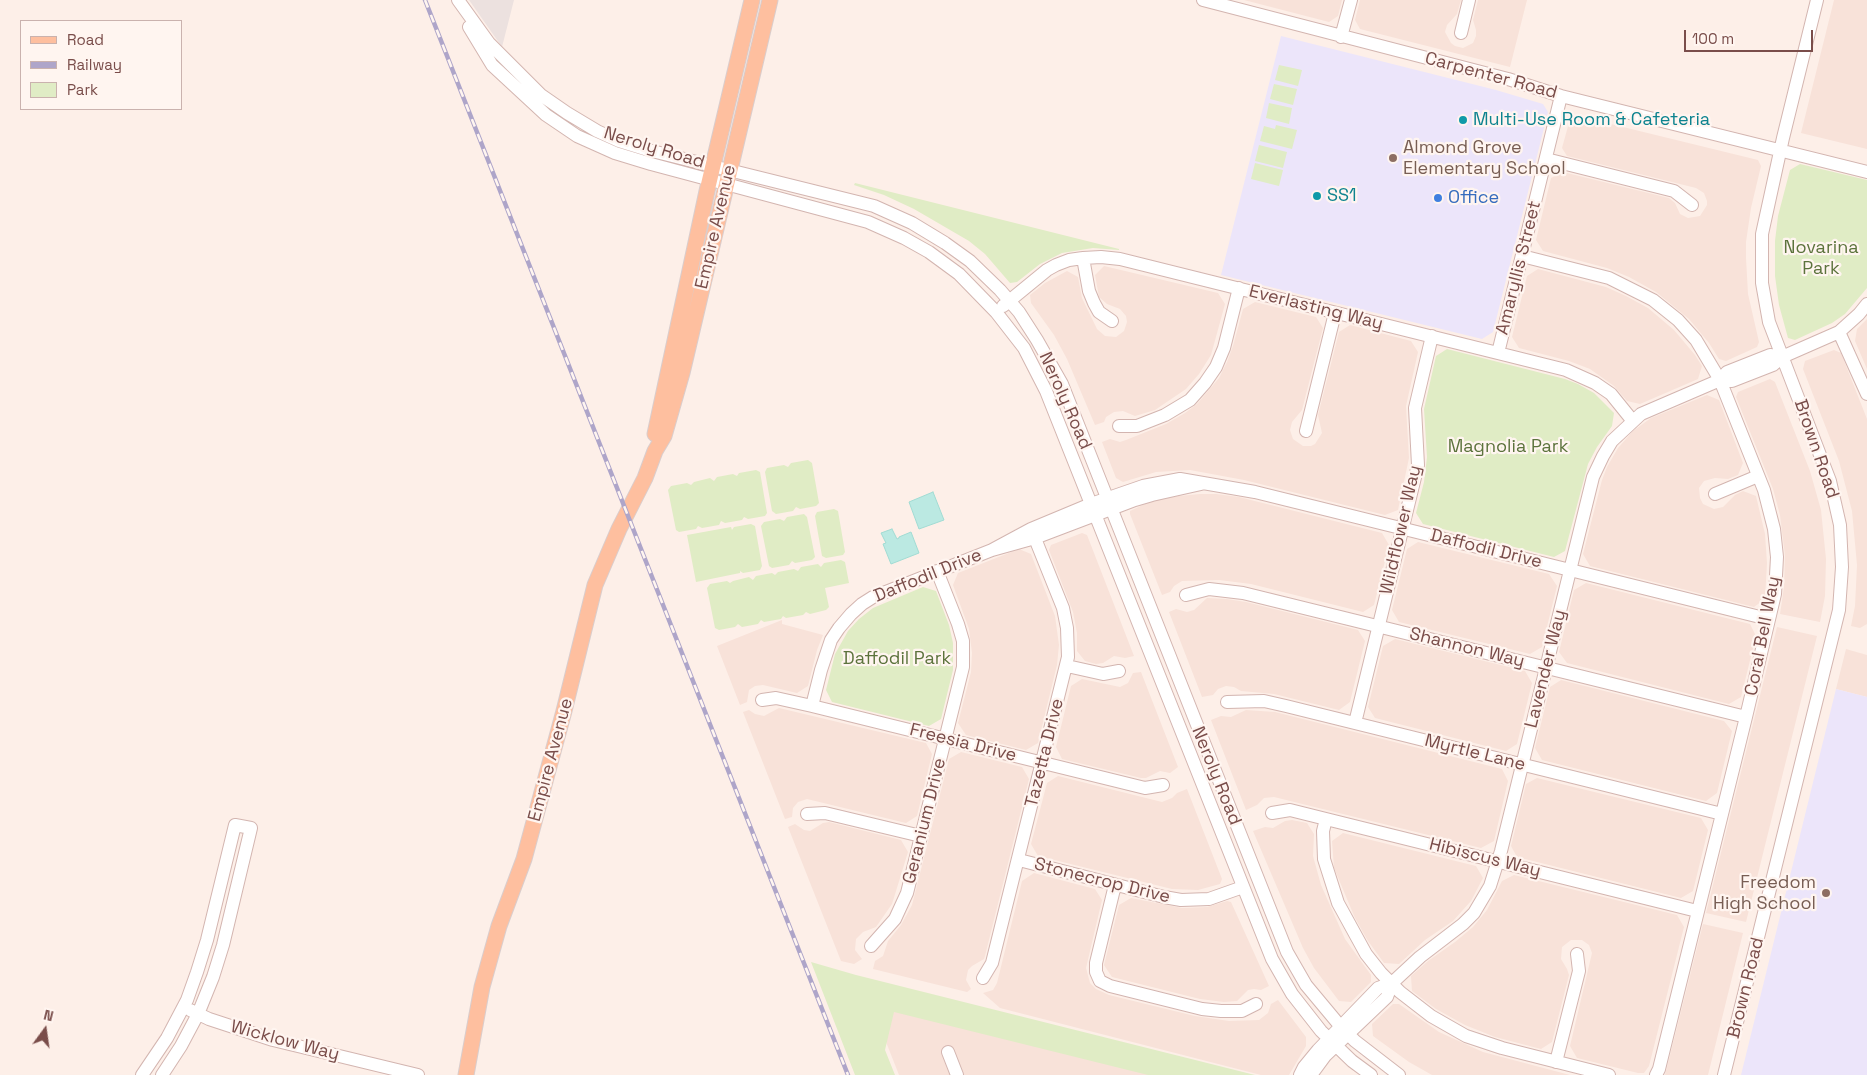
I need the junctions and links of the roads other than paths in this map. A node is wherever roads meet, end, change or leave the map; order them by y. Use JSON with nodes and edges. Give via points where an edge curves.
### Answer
{"nodes":[{"id":1,"x":457,"y":0,"type":"edge"},
{"id":2,"x":752,"y":0,"type":"edge"},
{"id":3,"x":770,"y":0,"type":"edge"},
{"id":4,"x":1203,"y":0,"type":"edge"},
{"id":5,"x":1351,"y":0,"type":"edge"},
{"id":6,"x":1469,"y":0,"type":"edge"},
{"id":7,"x":1818,"y":0,"type":"edge"},
{"id":8,"x":1461,"y":33,"type":"dead end"},
{"id":9,"x":1342,"y":37,"type":"junction"},
{"id":10,"x":1561,"y":96,"type":"junction"},
{"id":11,"x":597,"y":131,"type":"junction"},
{"id":12,"x":577,"y":136,"type":"junction"},
{"id":13,"x":1781,"y":150,"type":"junction"},
{"id":14,"x":1546,"y":159,"type":"junction"},
{"id":15,"x":1867,"y":172,"type":"edge"},
{"id":16,"x":711,"y":173,"type":"junction"},
{"id":17,"x":728,"y":177,"type":"junction"},
{"id":18,"x":1692,"y":205,"type":"dead end"},
{"id":19,"x":1522,"y":256,"type":"junction"},
{"id":20,"x":1083,"y":258,"type":"junction"},
{"id":21,"x":1239,"y":288,"type":"junction"},
{"id":22,"x":1010,"y":301,"type":"junction"},
{"id":23,"x":1867,"y":304,"type":"edge"},
{"id":24,"x":996,"y":312,"type":"junction"},
{"id":25,"x":1335,"y":313,"type":"junction"},
{"id":26,"x":1112,"y":322,"type":"dead end"},
{"id":27,"x":1839,"y":332,"type":"junction"},
{"id":28,"x":1432,"y":336,"type":"junction"},
{"id":29,"x":1498,"y":353,"type":"junction"},
{"id":30,"x":1782,"y":357,"type":"junction"},
{"id":31,"x":675,"y":369,"type":"junction"},
{"id":32,"x":1720,"y":380,"type":"junction"},
{"id":33,"x":1867,"y":394,"type":"edge"},
{"id":34,"x":1632,"y":420,"type":"junction"},
{"id":35,"x":1119,"y":426,"type":"dead end"},
{"id":36,"x":1306,"y":431,"type":"dead end"},
{"id":37,"x":1758,"y":476,"type":"junction"},
{"id":38,"x":1715,"y":494,"type":"dead end"},
{"id":39,"x":1109,"y":504,"type":"junction"},
{"id":40,"x":1093,"y":510,"type":"junction"},
{"id":41,"x":1403,"y":528,"type":"junction"},
{"id":42,"x":1033,"y":533,"type":"junction"},
{"id":43,"x":1570,"y":570,"type":"junction"},
{"id":44,"x":937,"y":572,"type":"junction"},
{"id":45,"x":1186,"y":595,"type":"dead end"},
{"id":46,"x":1768,"y":619,"type":"junction"},
{"id":47,"x":1379,"y":626,"type":"junction"},
{"id":48,"x":1067,"y":666,"type":"junction"},
{"id":49,"x":1546,"y":668,"type":"junction"},
{"id":50,"x":1119,"y":671,"type":"dead end"},
{"id":51,"x":762,"y":700,"type":"dead end"},
{"id":52,"x":1227,"y":702,"type":"dead end"},
{"id":53,"x":812,"y":706,"type":"junction"},
{"id":54,"x":1746,"y":717,"type":"junction"},
{"id":55,"x":1355,"y":723,"type":"junction"},
{"id":56,"x":945,"y":739,"type":"junction"},
{"id":57,"x":1042,"y":763,"type":"junction"},
{"id":58,"x":1522,"y":764,"type":"junction"},
{"id":59,"x":1163,"y":785,"type":"dead end"},
{"id":60,"x":1272,"y":813,"type":"dead end"},
{"id":61,"x":808,"y":814,"type":"dead end"},
{"id":62,"x":1722,"y":814,"type":"junction"},
{"id":63,"x":1326,"y":818,"type":"junction"},
{"id":64,"x":921,"y":836,"type":"junction"},
{"id":65,"x":1019,"y":860,"type":"junction"},
{"id":66,"x":1498,"y":862,"type":"junction"},
{"id":67,"x":1115,"y":884,"type":"junction"},
{"id":68,"x":1243,"y":887,"type":"junction"},
{"id":69,"x":1697,"y":911,"type":"junction"},
{"id":70,"x":870,"y":946,"type":"dead end"},
{"id":71,"x":1577,"y":954,"type":"dead end"},
{"id":72,"x":983,"y":978,"type":"dead end"},
{"id":73,"x":1392,"y":983,"type":"junction"},
{"id":74,"x":1256,"y":1004,"type":"dead end"},
{"id":75,"x":183,"y":1007,"type":"junction"},
{"id":76,"x":198,"y":1014,"type":"junction"},
{"id":77,"x":1344,"y":1031,"type":"junction"},
{"id":78,"x":1332,"y":1043,"type":"junction"},
{"id":79,"x":948,"y":1052,"type":"dead end"},
{"id":80,"x":1556,"y":1062,"type":"junction"},
{"id":81,"x":142,"y":1075,"type":"edge"},
{"id":82,"x":162,"y":1075,"type":"edge"},
{"id":83,"x":418,"y":1075,"type":"edge"},
{"id":84,"x":466,"y":1075,"type":"edge"},
{"id":85,"x":957,"y":1075,"type":"edge"},
{"id":86,"x":1300,"y":1075,"type":"edge"},
{"id":87,"x":1311,"y":1075,"type":"edge"},
{"id":88,"x":1371,"y":1075,"type":"edge"},
{"id":89,"x":1400,"y":1075,"type":"edge"},
{"id":90,"x":1608,"y":1075,"type":"edge"},
{"id":91,"x":1656,"y":1075,"type":"edge"},
{"id":92,"x":1724,"y":1075,"type":"edge"}],
"edges":[{"from":1,"to":11,"type":"street","name":"Neroly Road","via":[[488,43],[541,95]]},
{"from":1,"to":12,"type":"street","name":"Neroly Road","via":[[492,65],[546,115]]},
{"from":2,"to":16,"type":"main road","name":"Empire Avenue"},
{"from":3,"to":17,"type":"main road","name":"Empire Avenue"},
{"from":4,"to":9,"type":"street","name":"Carpenter Road"},
{"from":5,"to":9,"type":"street"},
{"from":6,"to":8,"type":"street"},
{"from":7,"to":13,"type":"street","name":"Brown Road"},
{"from":9,"to":10,"type":"street","name":"Carpenter Road","via":[[1499,76]]},
{"from":10,"to":13,"type":"street","name":"Carpenter Road"},
{"from":10,"to":14,"type":"street","name":"Amaryllis Street"},
{"from":11,"to":12,"type":"street"},
{"from":11,"to":16,"type":"street","name":"Neroly Road"},
{"from":12,"to":16,"type":"street","name":"Neroly Road","via":[[633,159]]},
{"from":13,"to":15,"type":"street","name":"Carpenter Road"},
{"from":13,"to":30,"type":"street","name":"Brown Road","via":[[1762,234],[1762,283],[1769,322]]},
{"from":14,"to":18,"type":"street","via":[[1674,191]]},
{"from":14,"to":19,"type":"street","name":"Amaryllis Street"},
{"from":16,"to":17,"type":"street","name":"Neroly Road"},
{"from":16,"to":31,"type":"main road","name":"Empire Avenue"},
{"from":17,"to":22,"type":"street","name":"Neroly Road","via":[[874,206],[893,214],[970,261]]},
{"from":17,"to":24,"type":"street","name":"Neroly Road","via":[[868,222],[904,238],[959,274]]},
{"from":17,"to":31,"type":"main road","name":"Empire Avenue"},
{"from":19,"to":29,"type":"street","name":"Amaryllis Street"},
{"from":19,"to":32,"type":"street","name":"Coral Bell Way","via":[[1609,278],[1653,300],[1696,340]]},
{"from":20,"to":21,"type":"street","name":"Everlasting Way","via":[[1120,259]]},
{"from":20,"to":22,"type":"street","name":"Everlasting Way","via":[[1069,260],[1047,270]]},
{"from":20,"to":26,"type":"street","via":[[1094,303],[1099,312]]},
{"from":21,"to":25,"type":"street","name":"Everlasting Way"},
{"from":21,"to":35,"type":"street","via":[[1224,348],[1205,383],[1190,400],[1165,415],[1137,426]]},
{"from":22,"to":24,"type":"street","name":"Everlasting Way"},
{"from":22,"to":39,"type":"street","name":"Neroly Road","via":[[1062,384]]},
{"from":23,"to":27,"type":"street","name":"Lavender Way"},
{"from":24,"to":40,"type":"street","name":"Neroly Road","via":[[1024,348],[1046,391]]},
{"from":25,"to":28,"type":"street","name":"Everlasting Way"},
{"from":25,"to":36,"type":"street"},
{"from":27,"to":30,"type":"street","name":"Lavender Way"},
{"from":27,"to":33,"type":"street"},
{"from":28,"to":29,"type":"street","name":"Everlasting Way"},
{"from":28,"to":41,"type":"street","name":"Wildflower Way","via":[[1415,408],[1418,465]]},
{"from":29,"to":34,"type":"street","name":"Everlasting Way","via":[[1582,376],[1611,394]]},
{"from":30,"to":32,"type":"street","name":"Lavender Way","via":[[1732,382]]},
{"from":30,"to":92,"type":"street","name":"Brown Road","via":[[1830,481],[1840,525],[1842,576],[1834,632]]},
{"from":31,"to":84,"type":"main road","name":"Empire Avenue","via":[[655,434],[655,451],[595,585],[524,859],[498,926],[482,987]]},
{"from":32,"to":34,"type":"street","name":"Lavender Way"},
{"from":32,"to":37,"type":"street","name":"Coral Bell Way"},
{"from":34,"to":43,"type":"street","name":"Lavender Way","via":[[1612,441],[1593,477]]},
{"from":37,"to":38,"type":"street"},
{"from":37,"to":46,"type":"street","name":"Coral Bell Way","via":[[1774,529],[1777,557],[1775,594]]},
{"from":39,"to":40,"type":"street","name":"Daffodil Drive"},
{"from":39,"to":41,"type":"street","name":"Daffodil Drive","via":[[1203,484],[1236,488]]},
{"from":39,"to":77,"type":"street","name":"Neroly Road","via":[[1287,952],[1306,985]]},
{"from":40,"to":42,"type":"street","name":"Daffodil Drive"},
{"from":40,"to":68,"type":"street","name":"Neroly Road"},
{"from":41,"to":43,"type":"street","name":"Daffodil Drive"},
{"from":41,"to":47,"type":"street","name":"Wildflower Way"},
{"from":42,"to":44,"type":"street","name":"Daffodil Drive"},
{"from":42,"to":48,"type":"street","name":"Tazetta Drive","via":[[1063,608],[1068,635]]},
{"from":43,"to":46,"type":"street","name":"Daffodil Drive"},
{"from":43,"to":49,"type":"street","name":"Lavender Way"},
{"from":44,"to":53,"type":"street","name":"Daffodil Drive","via":[[873,597],[851,614],[832,640]]},
{"from":44,"to":56,"type":"street","name":"Geranium Drive","via":[[964,647],[963,667]]},
{"from":45,"to":47,"type":"street","name":"Shannon Way","via":[[1209,589],[1243,593]]},
{"from":46,"to":54,"type":"street","name":"Coral Bell Way"},
{"from":47,"to":49,"type":"street","name":"Shannon Way"},
{"from":47,"to":55,"type":"street","name":"Wildflower Way"},
{"from":48,"to":50,"type":"street","via":[[1102,674]]},
{"from":48,"to":57,"type":"street","name":"Tazetta Drive"},
{"from":49,"to":54,"type":"street","name":"Shannon Way"},
{"from":49,"to":58,"type":"street","name":"Lavender Way"},
{"from":51,"to":53,"type":"street","name":"Freesia Drive","via":[[776,698]]},
{"from":52,"to":55,"type":"street","name":"Myrtle Lane","via":[[1264,701]]},
{"from":53,"to":56,"type":"street","name":"Freesia Drive"},
{"from":54,"to":62,"type":"street","name":"Coral Bell Way"},
{"from":55,"to":58,"type":"street","name":"Myrtle Lane"},
{"from":56,"to":57,"type":"street","name":"Freesia Drive"},
{"from":56,"to":64,"type":"street","name":"Geranium Drive"},
{"from":57,"to":59,"type":"street","name":"Freesia Drive","via":[[1145,788]]},
{"from":57,"to":65,"type":"street","name":"Tazetta Drive"},
{"from":58,"to":62,"type":"street","name":"Myrtle Lane"},
{"from":58,"to":66,"type":"street","name":"Lavender Way"},
{"from":60,"to":63,"type":"street","name":"Hibiscus Way","via":[[1290,810]]},
{"from":61,"to":64,"type":"street","via":[[825,813]]},
{"from":62,"to":69,"type":"street","name":"Coral Bell Way"},
{"from":63,"to":66,"type":"street","name":"Hibiscus Way"},
{"from":63,"to":73,"type":"street","via":[[1324,860],[1338,903],[1366,954]]},
{"from":64,"to":70,"type":"street","name":"Geranium Drive","via":[[904,902],[895,919]]},
{"from":65,"to":67,"type":"street","name":"Stonecrop Drive"},
{"from":65,"to":72,"type":"street","name":"Tazetta Drive","via":[[992,963]]},
{"from":66,"to":69,"type":"street","name":"Hibiscus Way"},
{"from":66,"to":73,"type":"street","name":"Lavender Way","via":[[1490,886],[1474,912]]},
{"from":67,"to":68,"type":"street","name":"Stonecrop Drive","via":[[1182,900],[1209,899]]},
{"from":67,"to":74,"type":"street","via":[[1096,963],[1100,981],[1202,1009],[1242,1011]]},
{"from":68,"to":78,"type":"street","name":"Neroly Road","via":[[1272,959],[1292,994]]},
{"from":69,"to":91,"type":"street","name":"Coral Bell Way"},
{"from":71,"to":80,"type":"street","via":[[1579,972]]},
{"from":73,"to":77,"type":"street","name":"Lavender Way","via":[[1378,988]]},
{"from":73,"to":80,"type":"street","via":[[1420,1009],[1466,1036]]},
{"from":75,"to":76,"type":"street","name":"Wicklow Way"},
{"from":75,"to":76,"type":"street","via":[[207,940],[235,825],[251,828],[223,945]]},
{"from":75,"to":81,"type":"street"},
{"from":76,"to":82,"type":"street"},
{"from":76,"to":83,"type":"street","name":"Wicklow Way","via":[[273,1040]]},
{"from":77,"to":78,"type":"street","name":"Lavender Way"},
{"from":77,"to":89,"type":"street","name":"Neroly Road"},
{"from":78,"to":86,"type":"street","via":[[1304,1067]]},
{"from":78,"to":87,"type":"street"},
{"from":78,"to":88,"type":"street","name":"Neroly Road"},
{"from":79,"to":85,"type":"street"},
{"from":80,"to":90,"type":"street"}]}
